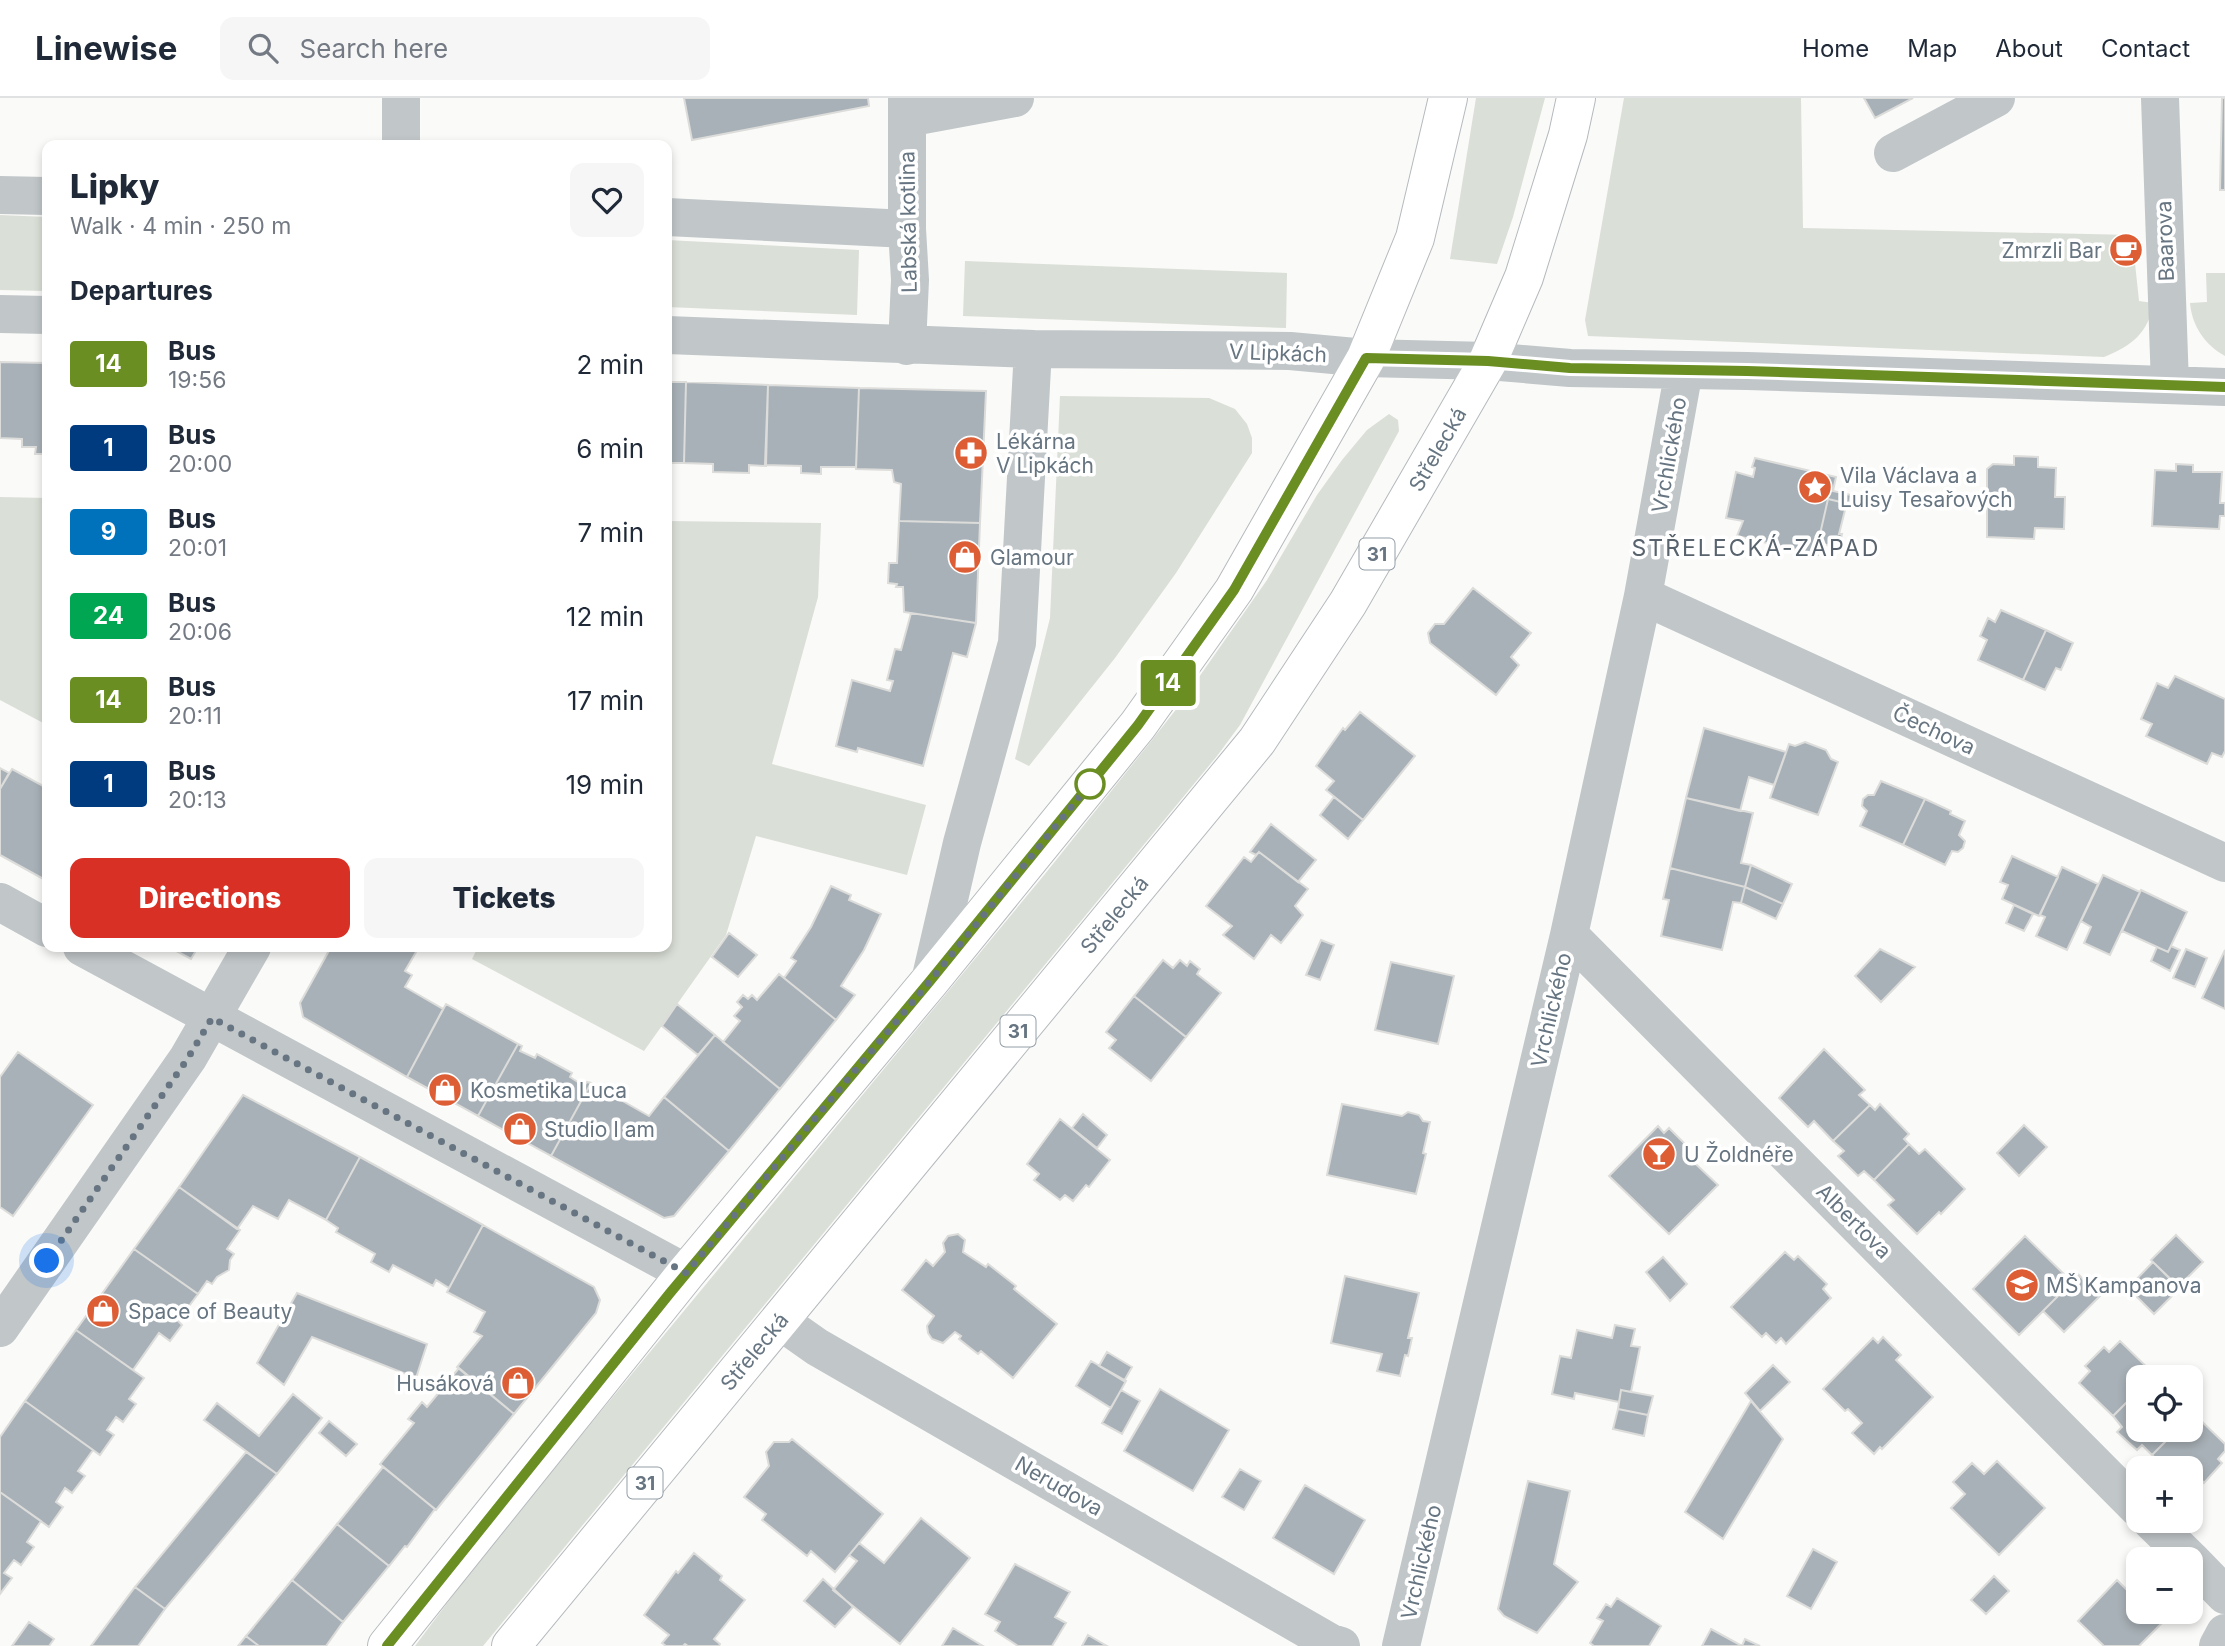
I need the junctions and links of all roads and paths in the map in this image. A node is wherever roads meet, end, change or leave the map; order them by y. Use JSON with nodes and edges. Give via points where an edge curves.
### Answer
{"nodes":[{"id":1,"x":401,"y":98,"type":"edge"},
{"id":2,"x":1015,"y":98,"type":"edge"},
{"id":3,"x":1448,"y":98,"type":"edge"},
{"id":4,"x":1576,"y":98,"type":"edge"},
{"id":5,"x":1996,"y":98,"type":"edge"},
{"id":6,"x":2160,"y":98,"type":"edge"},
{"id":7,"x":907,"y":108,"type":"edge"},
{"id":8,"x":401,"y":140,"type":"edge"},
{"id":9,"x":1892,"y":153,"type":"dead end"},
{"id":10,"x":0,"y":195,"type":"edge"},
{"id":11,"x":42,"y":196,"type":"edge"},
{"id":12,"x":672,"y":217,"type":"edge"},
{"id":13,"x":907,"y":229,"type":"junction"},
{"id":14,"x":0,"y":314,"type":"edge"},
{"id":15,"x":42,"y":315,"type":"edge"},
{"id":16,"x":672,"y":335,"type":"edge"},
{"id":17,"x":907,"y":346,"type":"junction"},
{"id":18,"x":1033,"y":349,"type":"junction"},
{"id":19,"x":1366,"y":358,"type":"junction"},
{"id":20,"x":1488,"y":361,"type":"junction"},
{"id":21,"x":1684,"y":370,"type":"junction"},
{"id":22,"x":2171,"y":385,"type":"junction"},
{"id":23,"x":2225,"y":387,"type":"edge"},
{"id":24,"x":1643,"y":596,"type":"junction"},
{"id":25,"x":2225,"y":863,"type":"edge"},
{"id":26,"x":0,"y":902,"type":"edge"},
{"id":27,"x":42,"y":925,"type":"edge"},
{"id":28,"x":1569,"y":935,"type":"junction"},
{"id":29,"x":91,"y":952,"type":"edge"},
{"id":30,"x":249,"y":952,"type":"edge"},
{"id":31,"x":930,"y":981,"type":"junction"},
{"id":32,"x":212,"y":1018,"type":"junction"},
{"id":33,"x":686,"y":1273,"type":"junction"},
{"id":34,"x":780,"y":1321,"type":"junction"},
{"id":35,"x":0,"y":1328,"type":"edge"},
{"id":36,"x":2126,"y":1496,"type":"edge"},
{"id":37,"x":2163,"y":1533,"type":"edge"},
{"id":38,"x":2177,"y":1547,"type":"edge"},
{"id":39,"x":2203,"y":1573,"type":"edge"},
{"id":40,"x":2225,"y":1595,"type":"edge"},
{"id":41,"x":2225,"y":1633,"type":"edge"},
{"id":42,"x":387,"y":1646,"type":"edge"},
{"id":43,"x":510,"y":1646,"type":"edge"},
{"id":44,"x":1341,"y":1646,"type":"edge"},
{"id":45,"x":1401,"y":1646,"type":"edge"},
{"id":46,"x":2218,"y":1646,"type":"edge"}],
"edges":[{"from":1,"to":8,"type":"street"},
{"from":2,"to":7,"type":"street"},
{"from":3,"to":19,"type":"main road","via":[[1415,238]]},
{"from":4,"to":20,"type":"main road","name":"Střelecká","number":"31","via":[[1569,135],[1524,277]]},
{"from":5,"to":9,"type":"street"},
{"from":6,"to":22,"type":"street","name":"Baarova"},
{"from":7,"to":13,"type":"street","name":"Labská kotlina"},
{"from":10,"to":11,"type":"street"},
{"from":12,"to":13,"type":"street"},
{"from":13,"to":17,"type":"street","name":"Labská kotlina"},
{"from":14,"to":15,"type":"street"},
{"from":16,"to":17,"type":"street","name":"V Lipkách"},
{"from":17,"to":18,"type":"street","name":"V Lipkách"},
{"from":18,"to":19,"type":"street","name":"V Lipkách","via":[[1290,351]]},
{"from":18,"to":31,"type":"street","via":[[1017,643]]},
{"from":19,"to":20,"type":"street","name":"V Lipkách"},
{"from":19,"to":31,"type":"main road","via":[[1234,590],[1138,725]]},
{"from":20,"to":21,"type":"street","name":"V Lipkách"},
{"from":20,"to":34,"type":"main road","name":"Střelecká","number":"31","via":[[1349,603],[1257,741]]},
{"from":21,"to":22,"type":"street","name":"V Lipkách"},
{"from":21,"to":24,"type":"street","name":"Vrchlického"},
{"from":22,"to":23,"type":"street","name":"V Lipkách"},
{"from":24,"to":25,"type":"street","name":"Čechova"},
{"from":24,"to":28,"type":"street","name":"Vrchlického"},
{"from":26,"to":27,"type":"street"},
{"from":28,"to":36,"type":"street","name":"Albertova"},
{"from":28,"to":45,"type":"street","name":"Vrchlického"},
{"from":29,"to":32,"type":"street"},
{"from":30,"to":32,"type":"street"},
{"from":31,"to":33,"type":"main road"},
{"from":32,"to":33,"type":"street"},
{"from":32,"to":35,"type":"street"},
{"from":33,"to":42,"type":"main road"},
{"from":34,"to":43,"type":"main road","name":"Střelecká","number":"31"},
{"from":34,"to":44,"type":"street","name":"Nerudova","via":[[817,1347]]},
{"from":37,"to":38,"type":"street"},
{"from":39,"to":40,"type":"street"},
{"from":41,"to":46,"type":"street"}]}
